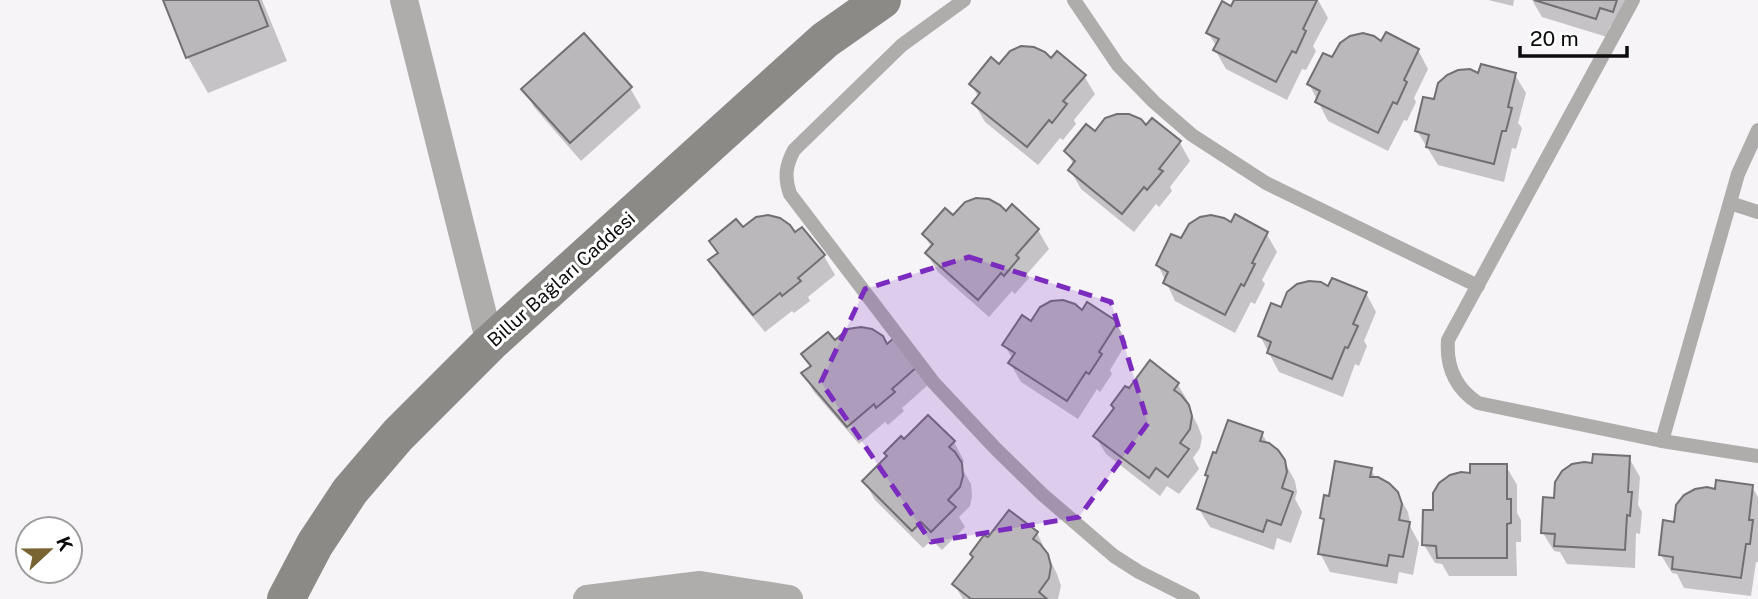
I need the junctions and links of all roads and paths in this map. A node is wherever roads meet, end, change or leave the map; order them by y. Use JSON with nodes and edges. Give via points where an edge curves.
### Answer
{"nodes":[{"id":1,"x":404,"y":0,"type":"edge"},
{"id":2,"x":882,"y":0,"type":"edge"},
{"id":3,"x":964,"y":0,"type":"edge"},
{"id":4,"x":1074,"y":0,"type":"edge"},
{"id":5,"x":1633,"y":0,"type":"edge"},
{"id":6,"x":1758,"y":130,"type":"edge"},
{"id":7,"x":1730,"y":204,"type":"junction"},
{"id":8,"x":1758,"y":212,"type":"edge"},
{"id":9,"x":1478,"y":286,"type":"junction"},
{"id":10,"x":491,"y":343,"type":"junction"},
{"id":11,"x":1662,"y":441,"type":"junction"},
{"id":12,"x":1758,"y":456,"type":"edge"},
{"id":13,"x":286,"y":599,"type":"edge"},
{"id":14,"x":587,"y":599,"type":"edge"},
{"id":15,"x":789,"y":599,"type":"edge"},
{"id":16,"x":1193,"y":599,"type":"edge"}],
"edges":[{"from":1,"to":10,"type":"street"},
{"from":2,"to":10,"type":"street","name":"Billur Bağları Caddesi","via":[[825,40]]},
{"from":3,"to":16,"type":"lane","via":[[902,45],[794,150],[786,173],[790,194],[934,383],[996,449],[1114,556]]},
{"from":4,"to":9,"type":"lane","via":[[1118,65],[1210,148],[1266,183]]},
{"from":5,"to":9,"type":"lane"},
{"from":6,"to":7,"type":"lane"},
{"from":7,"to":8,"type":"lane"},
{"from":7,"to":11,"type":"lane"},
{"from":9,"to":11,"type":"lane","via":[[1448,340],[1448,365],[1468,396],[1478,403]]},
{"from":10,"to":13,"type":"street","name":"Billur Bağları Caddesi","via":[[398,435],[351,491],[315,544]]},
{"from":11,"to":12,"type":"lane"},
{"from":14,"to":15,"type":"street","via":[[700,585]]}]}
